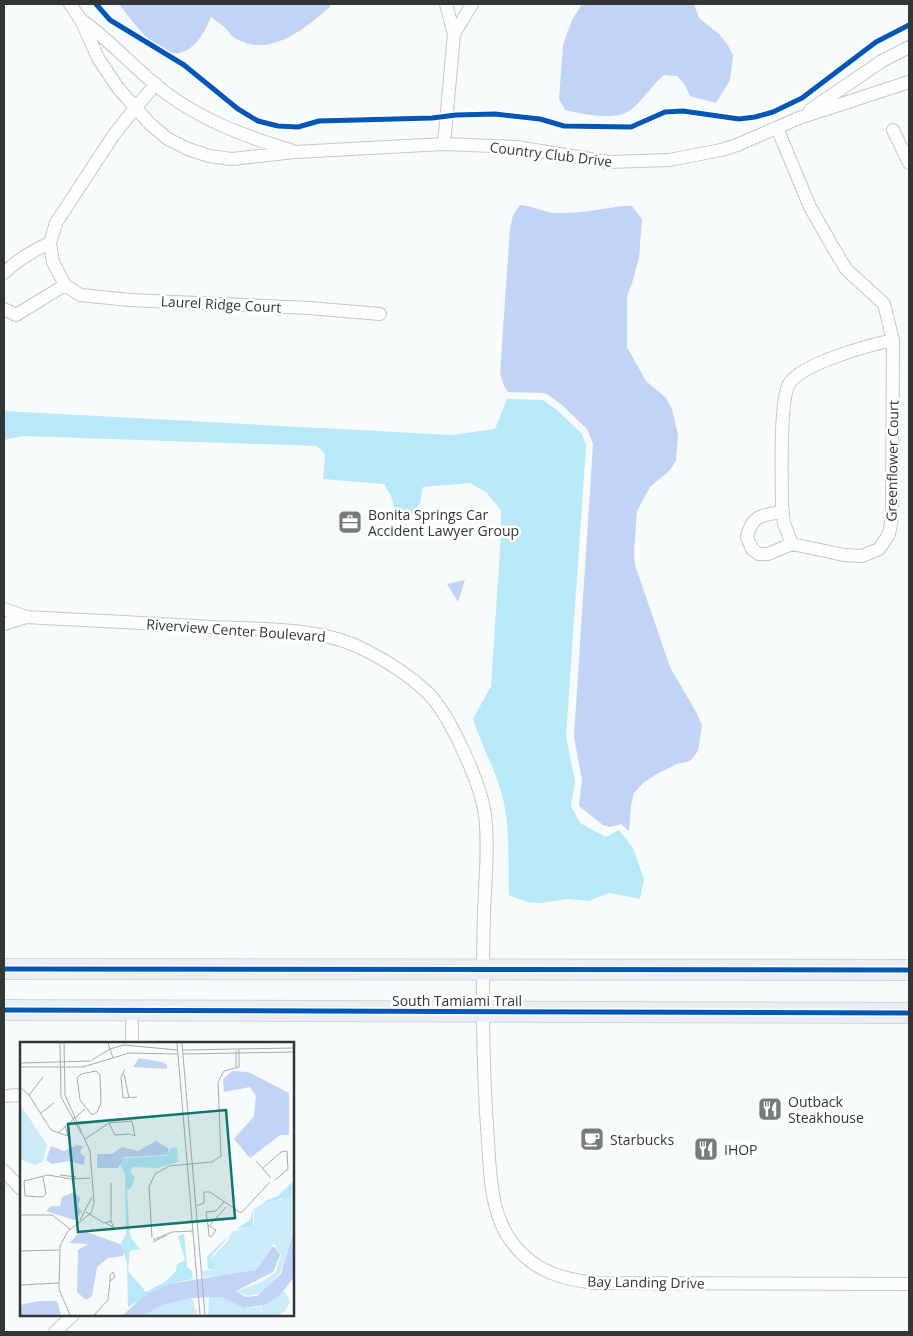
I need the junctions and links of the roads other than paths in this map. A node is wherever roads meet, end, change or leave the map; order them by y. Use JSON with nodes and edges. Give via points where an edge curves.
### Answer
{"nodes":[{"id":1,"x":70,"y":4,"type":"edge"},
{"id":2,"x":446,"y":4,"type":"edge"},
{"id":3,"x":472,"y":4,"type":"edge"},
{"id":4,"x":81,"y":20,"type":"junction"},
{"id":5,"x":454,"y":34,"type":"junction"},
{"id":6,"x":909,"y":47,"type":"edge"},
{"id":7,"x":909,"y":82,"type":"edge"},
{"id":8,"x":156,"y":84,"type":"junction"},
{"id":9,"x":135,"y":108,"type":"junction"},
{"id":10,"x":799,"y":118,"type":"junction"},
{"id":11,"x":777,"y":128,"type":"junction"},
{"id":12,"x":893,"y":130,"type":"dead end"},
{"id":13,"x":444,"y":144,"type":"junction"},
{"id":14,"x":295,"y":152,"type":"junction"},
{"id":15,"x":909,"y":163,"type":"edge"},
{"id":16,"x":50,"y":243,"type":"junction"},
{"id":17,"x":4,"y":273,"type":"edge"},
{"id":18,"x":64,"y":285,"type":"junction"},
{"id":19,"x":4,"y":309,"type":"edge"},
{"id":20,"x":380,"y":314,"type":"dead end"},
{"id":21,"x":894,"y":340,"type":"junction"},
{"id":22,"x":782,"y":512,"type":"junction"},
{"id":23,"x":792,"y":544,"type":"junction"},
{"id":24,"x":4,"y":609,"type":"edge"},
{"id":25,"x":26,"y":617,"type":"junction"},
{"id":26,"x":4,"y":624,"type":"edge"},
{"id":27,"x":4,"y":969,"type":"edge"},
{"id":28,"x":909,"y":970,"type":"edge"},
{"id":29,"x":484,"y":971,"type":"junction"},
{"id":30,"x":4,"y":1010,"type":"edge"},
{"id":31,"x":132,"y":1011,"type":"junction"},
{"id":32,"x":484,"y":1011,"type":"junction"},
{"id":33,"x":909,"y":1013,"type":"edge"},
{"id":34,"x":132,"y":1042,"type":"edge"},
{"id":35,"x":20,"y":1095,"type":"edge"},
{"id":36,"x":4,"y":1096,"type":"edge"},
{"id":37,"x":4,"y":1171,"type":"edge"},
{"id":38,"x":20,"y":1187,"type":"edge"},
{"id":39,"x":909,"y":1284,"type":"edge"},
{"id":40,"x":72,"y":1316,"type":"edge"},
{"id":41,"x":55,"y":1332,"type":"edge"}],
"edges":[{"from":1,"to":4,"type":"street","name":"Country Club Drive"},
{"from":2,"to":5,"type":"street"},
{"from":3,"to":5,"type":"street"},
{"from":4,"to":8,"type":"street","name":"Country Club Drive"},
{"from":4,"to":9,"type":"street","name":"Country Club Drive","via":[[98,58]]},
{"from":5,"to":13,"type":"street"},
{"from":6,"to":10,"type":"street","name":"Country Club Drive","via":[[882,61]]},
{"from":7,"to":10,"type":"street","name":"Country Club Drive"},
{"from":8,"to":9,"type":"street"},
{"from":8,"to":14,"type":"street","name":"Country Club Drive","via":[[194,112],[232,130]]},
{"from":9,"to":14,"type":"street","name":"Country Club Drive","via":[[168,138],[209,156],[232,159]]},
{"from":9,"to":16,"type":"street","via":[[56,223]]},
{"from":10,"to":11,"type":"street","name":"Country Club Drive"},
{"from":11,"to":13,"type":"street","name":"Country Club Drive","via":[[721,150],[669,160],[629,163],[499,145]]},
{"from":11,"to":21,"type":"street","name":"Greenflower Court","via":[[810,207],[846,269],[884,304]]},
{"from":12,"to":15,"type":"street"},
{"from":13,"to":14,"type":"street","name":"Country Club Drive"},
{"from":16,"to":17,"type":"street","via":[[15,261]]},
{"from":16,"to":18,"type":"street","via":[[53,262]]},
{"from":18,"to":19,"type":"street","via":[[16,315]]},
{"from":18,"to":20,"type":"street","name":"Laurel Ridge Court","via":[[80,295],[130,300]]},
{"from":21,"to":22,"type":"street","via":[[860,348],[820,364],[802,372],[789,384],[784,400]]},
{"from":21,"to":23,"type":"street","name":"Greenflower Court","via":[[892,518],[889,534],[879,549],[862,556]]},
{"from":22,"to":23,"type":"street"},
{"from":22,"to":23,"type":"street","via":[[755,519],[746,537],[752,549],[759,554],[768,554]]},
{"from":24,"to":25,"type":"street","name":"Riverview Center Boulevard"},
{"from":25,"to":26,"type":"street","name":"Riverview Center Boulevard"},
{"from":25,"to":29,"type":"street","name":"Riverview Center Boulevard","via":[[325,635],[363,648],[400,671],[429,694],[475,775],[485,814]]},
{"from":27,"to":29,"type":"main road"},
{"from":28,"to":29,"type":"main road"},
{"from":29,"to":32,"type":"street","name":"Riverview Center Boulevard"},
{"from":30,"to":31,"type":"main road","name":"South Tamiami Trail"},
{"from":31,"to":32,"type":"main road","name":"South Tamiami Trail"},
{"from":31,"to":34,"type":"street"},
{"from":32,"to":33,"type":"main road","name":"South Tamiami Trail"},
{"from":32,"to":39,"type":"street","name":"Bay Landing Drive","via":[[484,1100],[491,1181],[499,1219],[513,1244],[533,1263],[569,1280],[595,1283]]},
{"from":35,"to":36,"type":"street"},
{"from":37,"to":38,"type":"street"},
{"from":40,"to":41,"type":"street"}]}
